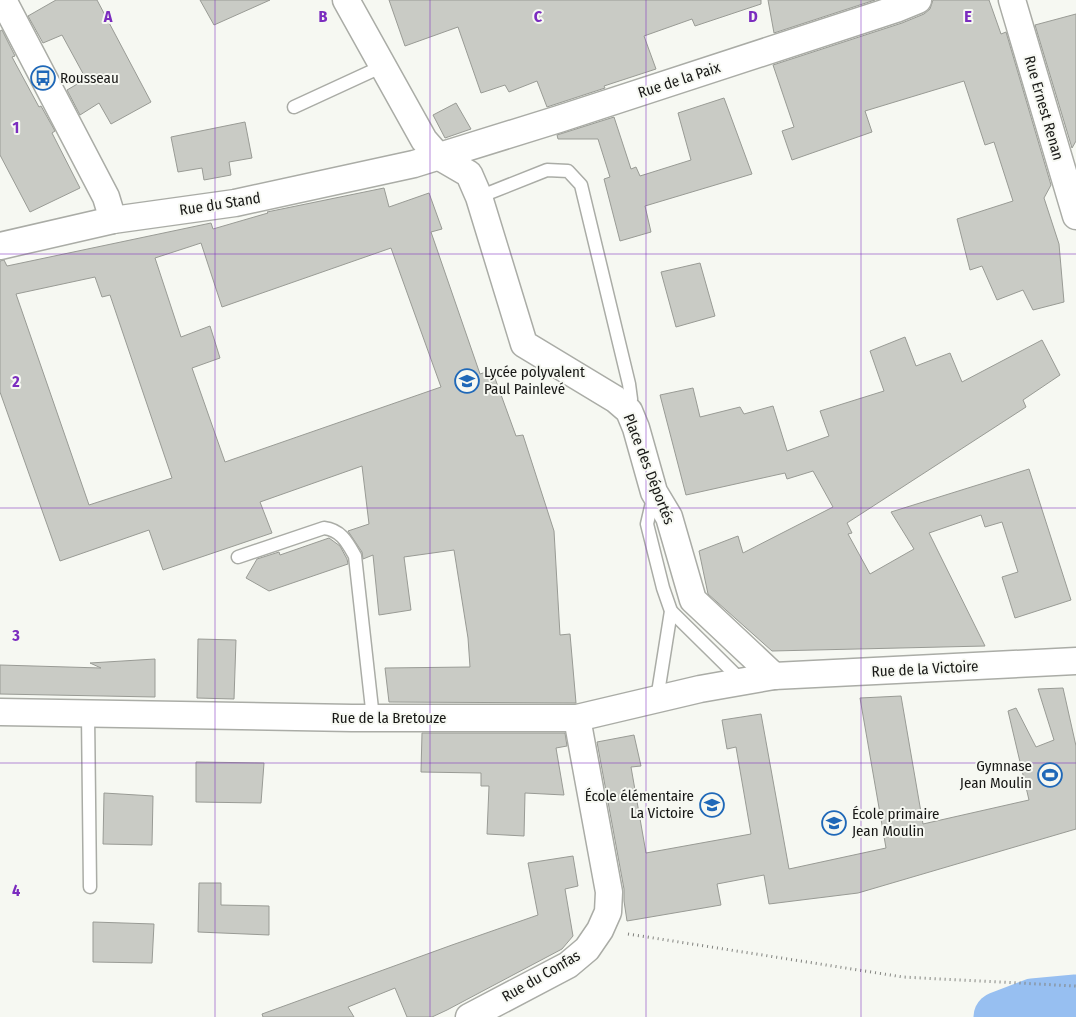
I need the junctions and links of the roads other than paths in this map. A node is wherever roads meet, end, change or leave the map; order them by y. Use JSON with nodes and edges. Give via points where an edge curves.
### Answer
{"nodes":[{"id":1,"x":918,"y":0,"type":"edge"},
{"id":2,"x":1012,"y":0,"type":"edge"},
{"id":3,"x":347,"y":1,"type":"edge"},
{"id":4,"x":8,"y":2,"type":"edge"},
{"id":5,"x":383,"y":66,"type":"junction"},
{"id":6,"x":294,"y":107,"type":"dead end"},
{"id":7,"x":438,"y":156,"type":"junction"},
{"id":8,"x":479,"y":197,"type":"junction"},
{"id":9,"x":1076,"y":216,"type":"edge"},
{"id":10,"x":113,"y":220,"type":"junction"},
{"id":11,"x":0,"y":246,"type":"edge"},
{"id":12,"x":629,"y":411,"type":"junction"},
{"id":13,"x":654,"y":492,"type":"junction"},
{"id":14,"x":238,"y":557,"type":"dead end"},
{"id":15,"x":671,"y":611,"type":"junction"},
{"id":16,"x":1076,"y":661,"type":"edge"},
{"id":17,"x":774,"y":676,"type":"junction"},
{"id":18,"x":743,"y":682,"type":"junction"},
{"id":19,"x":657,"y":699,"type":"junction"},
{"id":20,"x":0,"y":712,"type":"edge"},
{"id":21,"x":88,"y":714,"type":"junction"},
{"id":22,"x":373,"y":718,"type":"junction"},
{"id":23,"x":577,"y":718,"type":"junction"},
{"id":24,"x":90,"y":887,"type":"dead end"},
{"id":25,"x":469,"y":1017,"type":"edge"}],
"edges":[{"from":1,"to":7,"type":"street","name":"Rue de la Paix"},
{"from":2,"to":9,"type":"street","name":"Rue Ernest Renan"},
{"from":3,"to":5,"type":"street","name":"Place des Déportés"},
{"from":4,"to":10,"type":"street","via":[[106,197]]},
{"from":5,"to":6,"type":"lane"},
{"from":5,"to":7,"type":"street","name":"Place des Déportés","via":[[424,140]]},
{"from":7,"to":8,"type":"street","name":"Place des Déportés","via":[[468,174]]},
{"from":7,"to":10,"type":"street","name":"Rue du Stand","via":[[235,203]]},
{"from":8,"to":12,"type":"street","name":"Place des Déportés","via":[[524,344],[615,399]]},
{"from":8,"to":12,"type":"lane","via":[[547,170],[568,171],[581,185],[629,384]]},
{"from":10,"to":11,"type":"street","name":"Rue du Stand"},
{"from":12,"to":13,"type":"street","name":"Place des Déportés"},
{"from":13,"to":15,"type":"lane","via":[[647,524]]},
{"from":13,"to":17,"type":"street","name":"Place des Déportés","via":[[669,518],[693,600]]},
{"from":14,"to":22,"type":"lane","via":[[324,528],[341,534],[355,556]]},
{"from":15,"to":18,"type":"lane"},
{"from":15,"to":19,"type":"lane"},
{"from":16,"to":17,"type":"street","name":"Rue de la Victoire"},
{"from":17,"to":18,"type":"street","name":"Rue de la Bretouze"},
{"from":18,"to":19,"type":"street","name":"Rue de la Bretouze"},
{"from":19,"to":23,"type":"street","name":"Rue de la Bretouze"},
{"from":20,"to":21,"type":"street","name":"Rue de la Bretouze"},
{"from":21,"to":22,"type":"street","name":"Rue de la Bretouze"},
{"from":21,"to":24,"type":"lane"},
{"from":22,"to":23,"type":"street","name":"Rue de la Bretouze"},
{"from":23,"to":25,"type":"street","name":"Rue du Confas","via":[[609,892],[608,912],[587,949],[568,965]]}]}
